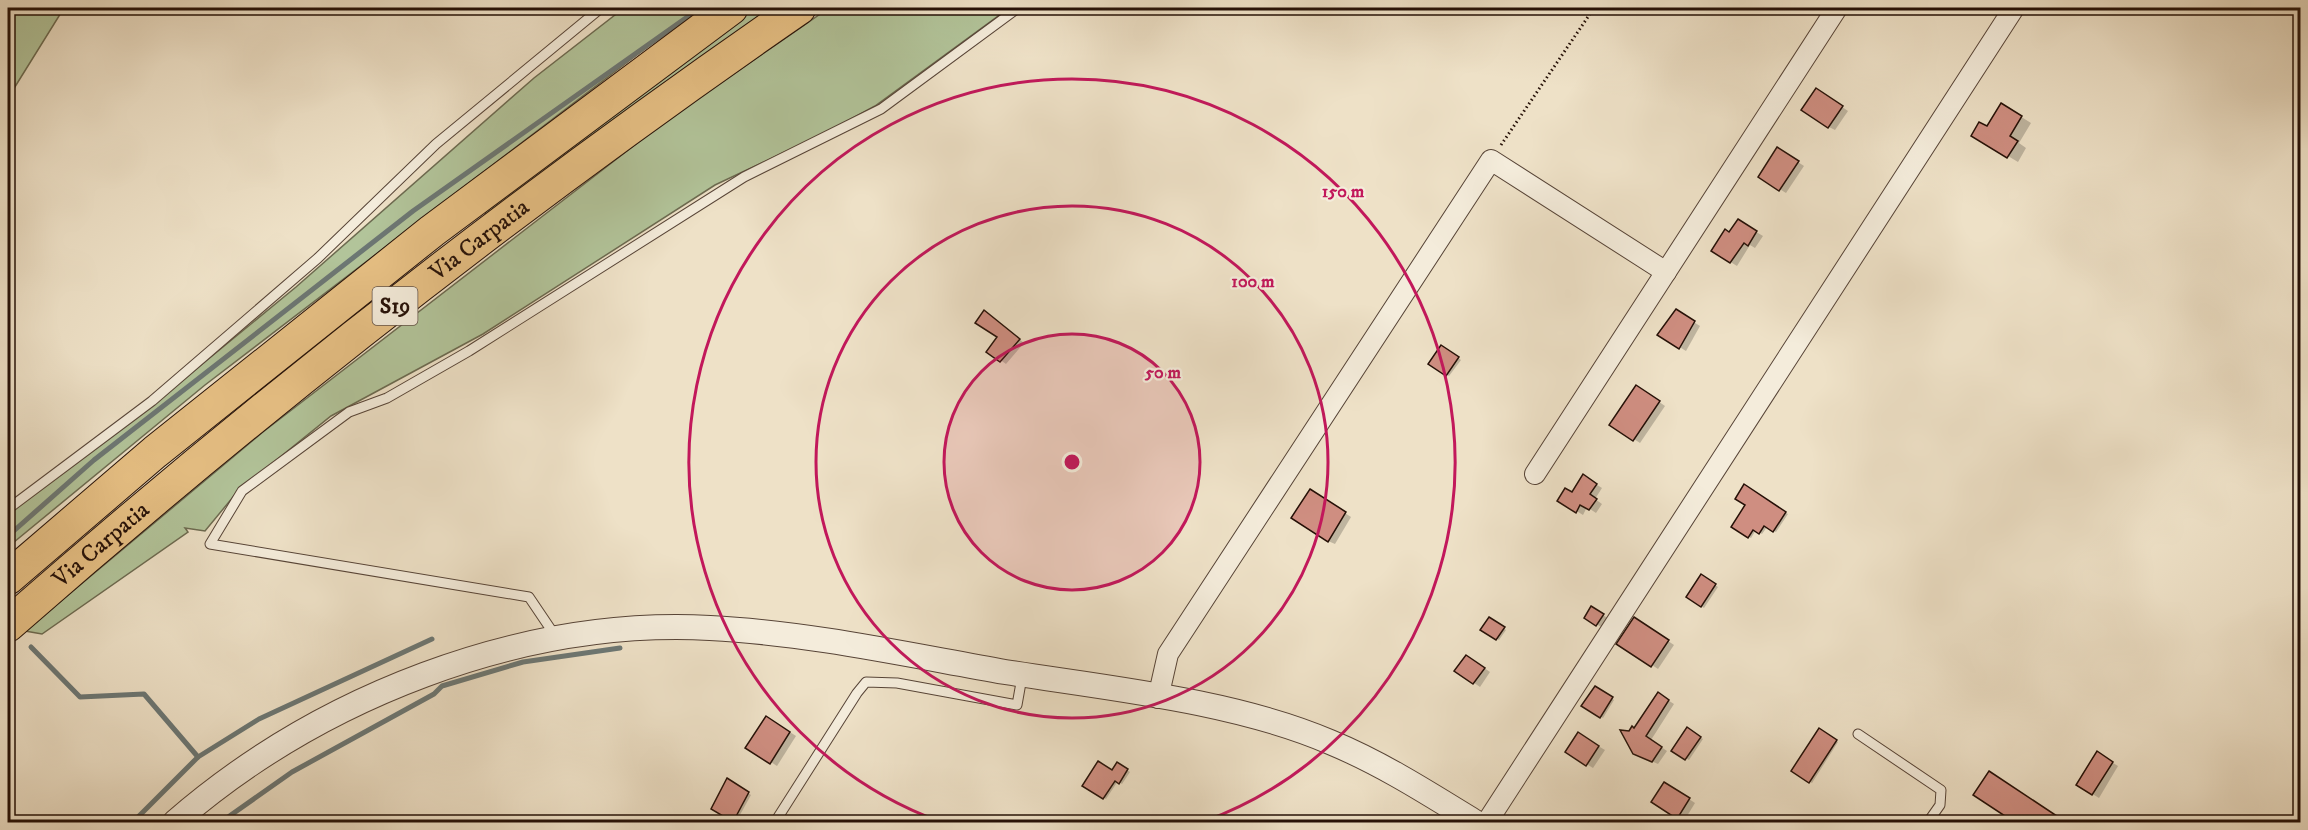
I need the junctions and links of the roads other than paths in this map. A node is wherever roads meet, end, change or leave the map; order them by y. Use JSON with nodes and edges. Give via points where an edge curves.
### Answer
{"nodes":[{"id":1,"x":601,"y":8,"type":"edge"},
{"id":2,"x":731,"y":8,"type":"edge"},
{"id":3,"x":799,"y":8,"type":"edge"},
{"id":4,"x":1018,"y":8,"type":"edge"},
{"id":5,"x":1837,"y":8,"type":"edge"},
{"id":6,"x":2014,"y":8,"type":"edge"},
{"id":7,"x":1666,"y":272,"type":"junction"},
{"id":8,"x":1536,"y":474,"type":"dead end"},
{"id":9,"x":8,"y":509,"type":"edge"},
{"id":10,"x":8,"y":578,"type":"edge"},
{"id":11,"x":8,"y":625,"type":"edge"},
{"id":12,"x":557,"y":639,"type":"junction"},
{"id":13,"x":1022,"y":674,"type":"junction"},
{"id":14,"x":1158,"y":698,"type":"junction"},
{"id":15,"x":1858,"y":734,"type":"dead end"},
{"id":16,"x":175,"y":822,"type":"edge"},
{"id":17,"x":775,"y":822,"type":"edge"},
{"id":18,"x":1475,"y":822,"type":"edge"},
{"id":19,"x":1487,"y":822,"type":"edge"},
{"id":20,"x":1929,"y":822,"type":"edge"}],
"edges":[{"from":1,"to":9,"type":"lane","via":[[436,144],[318,258],[152,401]]},
{"from":2,"to":10,"type":"highway","name":"Via Carpatia","number":"S19","via":[[432,231],[164,445]]},
{"from":3,"to":11,"type":"highway","name":"Via Carpatia","number":"S19","via":[[465,251],[221,444]]},
{"from":4,"to":12,"type":"lane","via":[[881,109],[744,177],[469,351],[387,398],[349,412],[242,491],[210,544],[529,597]]},
{"from":5,"to":7,"type":"street"},
{"from":6,"to":19,"type":"street"},
{"from":7,"to":8,"type":"street"},
{"from":7,"to":14,"type":"street","via":[[1491,160],[1168,654]]},
{"from":12,"to":13,"type":"street","via":[[625,629],[708,627]]},
{"from":12,"to":16,"type":"street","via":[[432,671],[332,715],[244,768]]},
{"from":13,"to":14,"type":"street"},
{"from":13,"to":17,"type":"lane","via":[[1017,705],[897,683],[866,682]]},
{"from":14,"to":18,"type":"street","via":[[1278,723],[1328,741],[1377,764]]},
{"from":15,"to":20,"type":"lane","via":[[1941,790],[1940,805]]}]}
